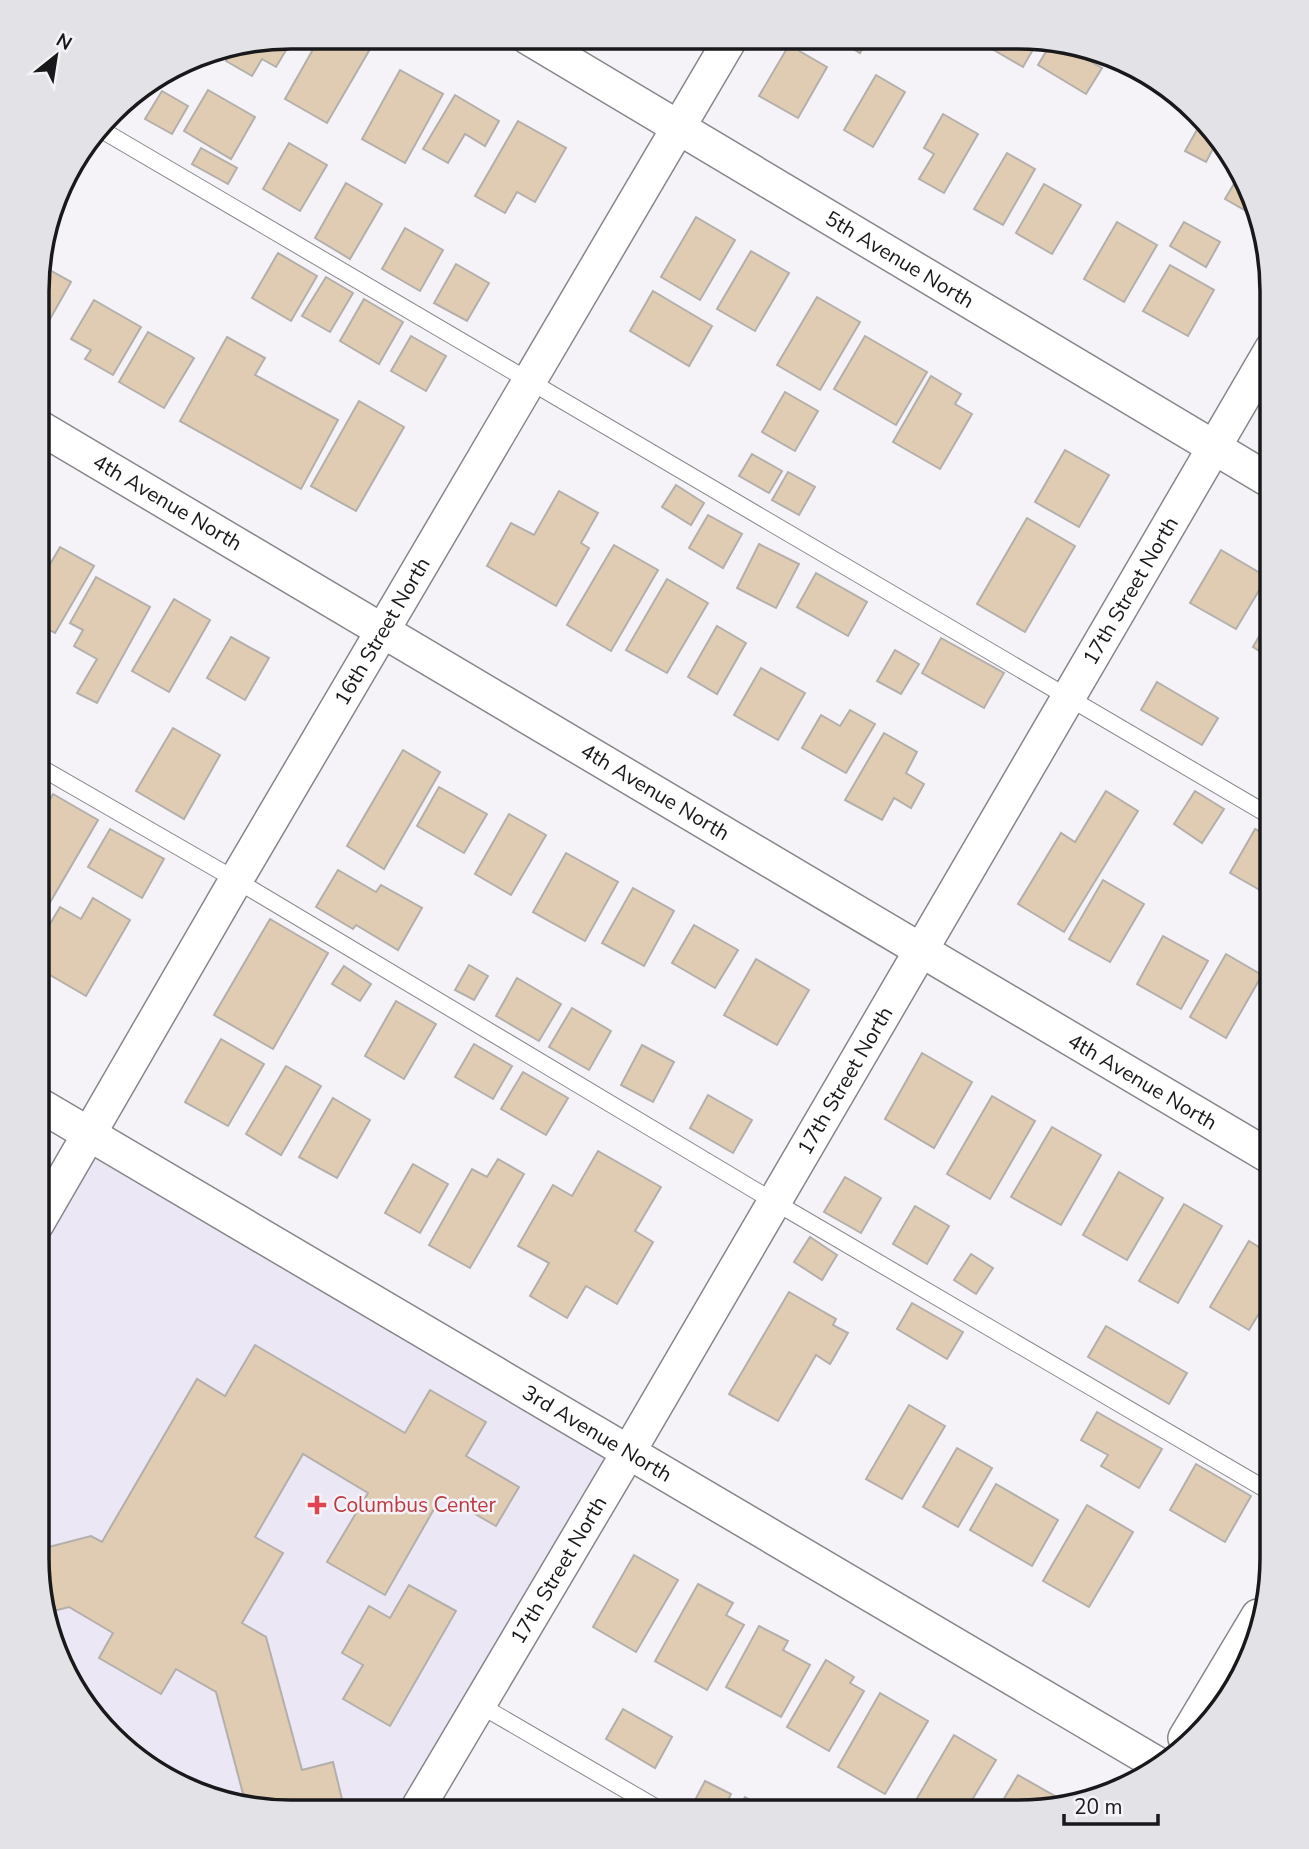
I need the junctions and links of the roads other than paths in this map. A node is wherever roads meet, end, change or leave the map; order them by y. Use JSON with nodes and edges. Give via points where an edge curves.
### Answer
{"nodes":[{"id":1,"x":724,"y":49,"type":"edge"},
{"id":2,"x":549,"y":50,"type":"edge"},
{"id":3,"x":679,"y":126,"type":"junction"},
{"id":4,"x":108,"y":134,"type":"edge"},
{"id":5,"x":1260,"y":369,"type":"edge"},
{"id":6,"x":528,"y":382,"type":"junction"},
{"id":7,"x":49,"y":433,"type":"edge"},
{"id":8,"x":1214,"y":448,"type":"junction"},
{"id":9,"x":1260,"y":475,"type":"edge"},
{"id":10,"x":383,"y":628,"type":"junction"},
{"id":11,"x":1068,"y":698,"type":"junction"},
{"id":12,"x":49,"y":772,"type":"edge"},
{"id":13,"x":1260,"y":810,"type":"edge"},
{"id":14,"x":236,"y":880,"type":"junction"},
{"id":15,"x":920,"y":951,"type":"junction"},
{"id":16,"x":49,"y":1111,"type":"edge"},
{"id":17,"x":90,"y":1135,"type":"junction"},
{"id":18,"x":1259,"y":1151,"type":"edge"},
{"id":19,"x":773,"y":1201,"type":"junction"},
{"id":20,"x":49,"y":1204,"type":"edge"},
{"id":21,"x":628,"y":1452,"type":"junction"},
{"id":22,"x":1259,"y":1485,"type":"edge"},
{"id":23,"x":1248,"y":1633,"type":"edge"},
{"id":24,"x":478,"y":1704,"type":"junction"},
{"id":25,"x":1194,"y":1723,"type":"edge"},
{"id":26,"x":1151,"y":1760,"type":"edge"},
{"id":27,"x":422,"y":1800,"type":"edge"},
{"id":28,"x":643,"y":1800,"type":"edge"}],
"edges":[{"from":1,"to":3,"type":"street","name":"16th Street North"},
{"from":2,"to":3,"type":"street","name":"5th Avenue North"},
{"from":3,"to":6,"type":"street","name":"16th Street North"},
{"from":3,"to":8,"type":"street","name":"5th Avenue North"},
{"from":4,"to":6,"type":"lane"},
{"from":5,"to":8,"type":"street","name":"17th Street North"},
{"from":6,"to":10,"type":"street","name":"16th Street North"},
{"from":6,"to":11,"type":"lane"},
{"from":7,"to":10,"type":"street","name":"4th Avenue North"},
{"from":8,"to":9,"type":"street","name":"5th Avenue North"},
{"from":8,"to":11,"type":"street","name":"17th Street North"},
{"from":10,"to":14,"type":"street","name":"16th Street North"},
{"from":10,"to":15,"type":"street","name":"4th Avenue North"},
{"from":11,"to":13,"type":"lane"},
{"from":11,"to":15,"type":"street","name":"17th Street North"},
{"from":12,"to":14,"type":"lane"},
{"from":14,"to":17,"type":"street","name":"16th Street North"},
{"from":14,"to":19,"type":"lane"},
{"from":15,"to":18,"type":"street","name":"4th Avenue North"},
{"from":15,"to":19,"type":"street","name":"17th Street North"},
{"from":16,"to":17,"type":"street","name":"3rd Avenue North"},
{"from":17,"to":20,"type":"street","name":"16th Street North"},
{"from":17,"to":21,"type":"street","name":"3rd Avenue North"},
{"from":19,"to":21,"type":"street","name":"17th Street North"},
{"from":19,"to":22,"type":"lane"},
{"from":21,"to":24,"type":"street","name":"17th Street North"},
{"from":21,"to":26,"type":"street","name":"3rd Avenue North"},
{"from":23,"to":25,"type":"street"},
{"from":24,"to":27,"type":"street","name":"17th Street North"},
{"from":24,"to":28,"type":"lane"}]}
